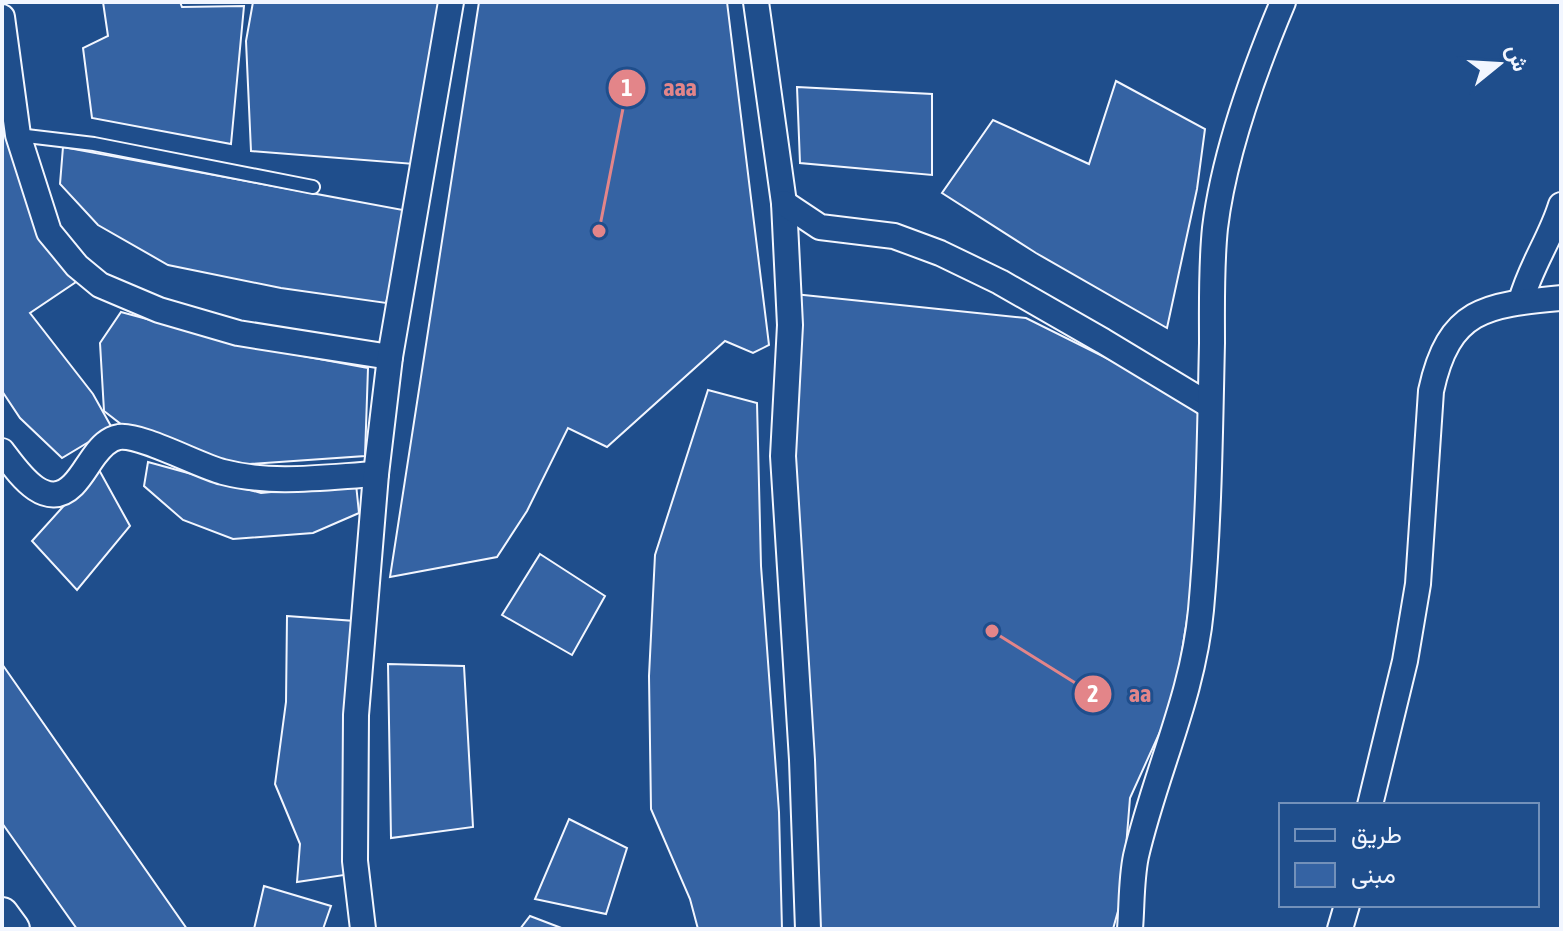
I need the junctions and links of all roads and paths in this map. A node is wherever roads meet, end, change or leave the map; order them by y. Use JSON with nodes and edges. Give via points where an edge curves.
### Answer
{"nodes":[{"id":1,"x":451,"y":2,"type":"edge"},
{"id":2,"x":756,"y":2,"type":"edge"},
{"id":3,"x":1283,"y":2,"type":"edge"},
{"id":4,"x":2,"y":17,"type":"edge"},
{"id":5,"x":18,"y":135,"type":"junction"},
{"id":6,"x":313,"y":187,"type":"dead end"},
{"id":7,"x":784,"y":203,"type":"junction"},
{"id":8,"x":1561,"y":205,"type":"edge"},
{"id":9,"x":1561,"y":298,"type":"edge"},
{"id":10,"x":1521,"y":301,"type":"junction"},
{"id":11,"x":390,"y":357,"type":"junction"},
{"id":12,"x":1209,"y":405,"type":"junction"},
{"id":13,"x":2,"y":451,"type":"edge"},
{"id":14,"x":376,"y":474,"type":"junction"},
{"id":15,"x":1370,"y":803,"type":"edge"},
{"id":16,"x":1346,"y":907,"type":"edge"},
{"id":17,"x":2,"y":914,"type":"edge"},
{"id":18,"x":13,"y":929,"type":"edge"},
{"id":19,"x":363,"y":929,"type":"edge"},
{"id":20,"x":808,"y":929,"type":"edge"},
{"id":21,"x":1130,"y":929,"type":"edge"},
{"id":22,"x":1340,"y":929,"type":"edge"}],
"edges":[{"from":1,"to":11,"type":"street"},
{"from":2,"to":7,"type":"street"},
{"from":3,"to":12,"type":"street","via":[[1223,182],[1211,287]]},
{"from":4,"to":5,"type":"street"},
{"from":5,"to":6,"type":"lane","via":[[94,144]]},
{"from":5,"to":11,"type":"street","via":[[49,232],[100,285],[159,310],[238,333]]},
{"from":7,"to":12,"type":"street","via":[[820,227],[894,236],[940,253],[1000,282]]},
{"from":7,"to":20,"type":"street","via":[[790,325],[783,456]]},
{"from":8,"to":10,"type":"street"},
{"from":9,"to":10,"type":"street"},
{"from":10,"to":15,"type":"street","via":[[1474,314],[1437,364],[1418,584]]},
{"from":11,"to":14,"type":"street"},
{"from":12,"to":21,"type":"street","via":[[1201,611],[1189,687],[1135,860]]},
{"from":13,"to":14,"type":"street","via":[[37,491],[49,495],[73,485],[106,442],[121,436],[220,472],[262,480]]},
{"from":14,"to":19,"type":"street","via":[[356,715],[355,861]]},
{"from":16,"to":22,"type":"street"},
{"from":17,"to":18,"type":"street"}]}
